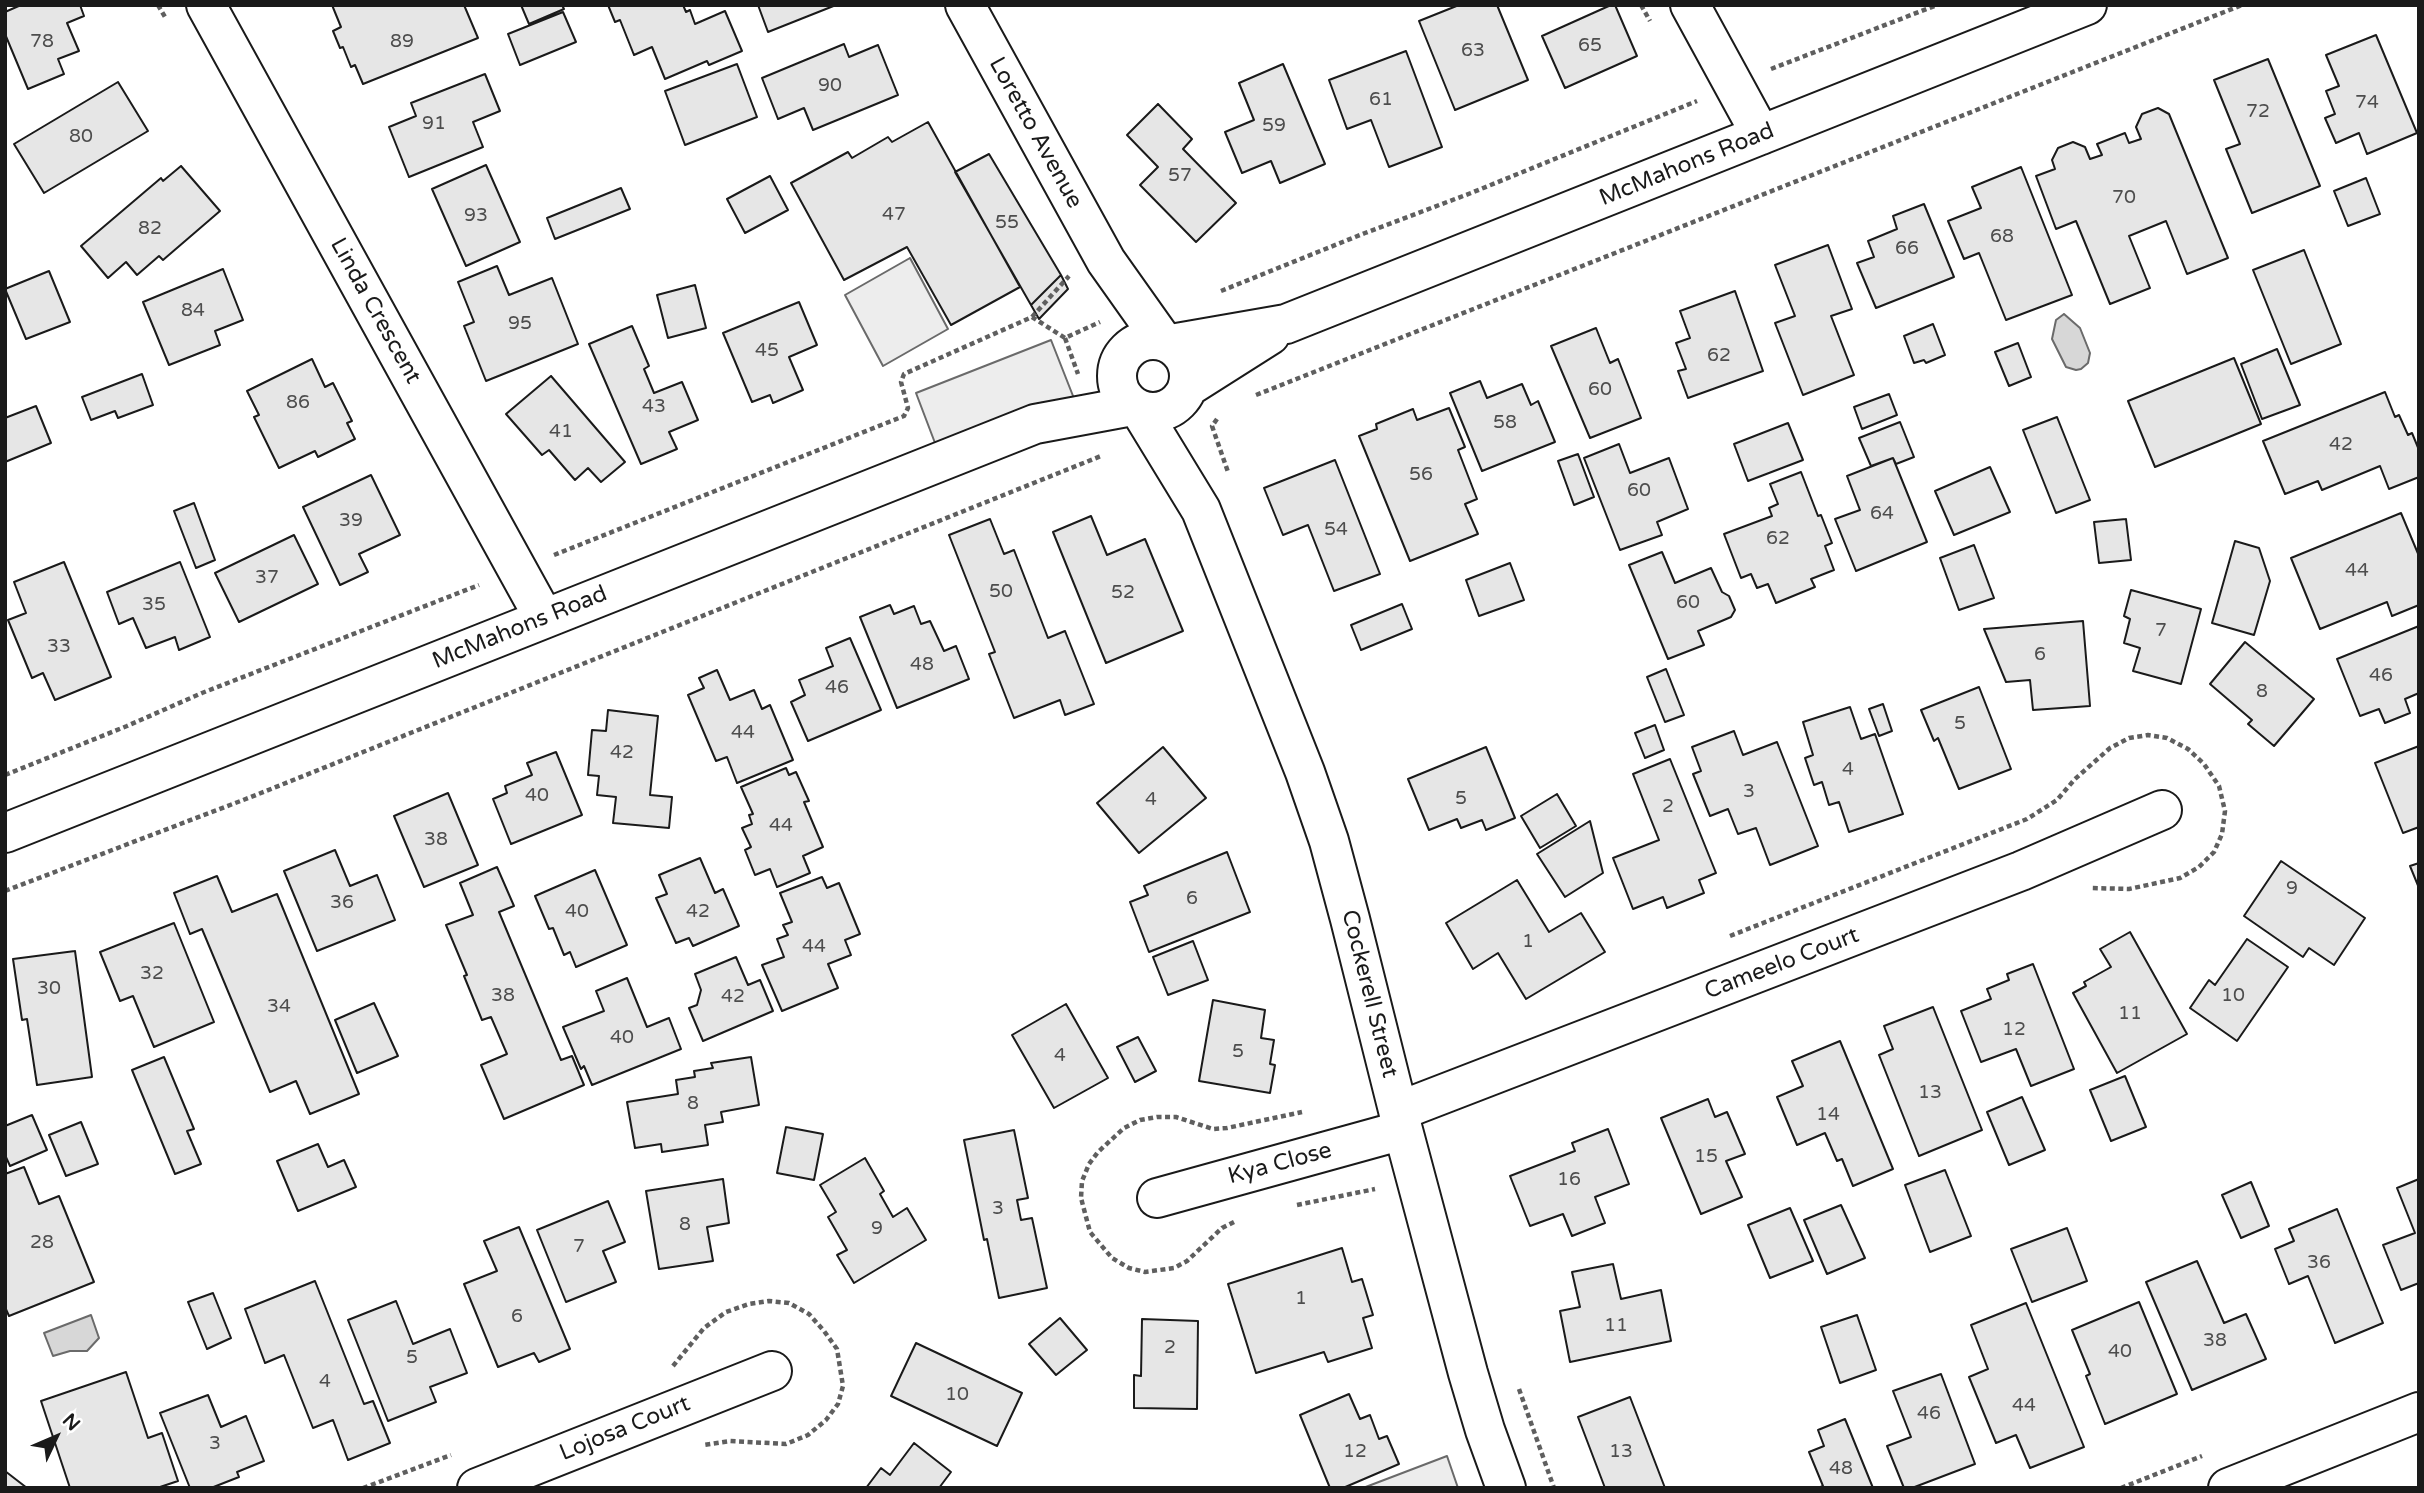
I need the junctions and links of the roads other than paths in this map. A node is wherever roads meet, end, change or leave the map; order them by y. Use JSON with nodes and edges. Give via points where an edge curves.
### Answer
{"nodes":[{"id":1,"x":206,"y":5,"type":"edge"},
{"id":2,"x":965,"y":5,"type":"edge"},
{"id":3,"x":1690,"y":5,"type":"edge"},
{"id":4,"x":2087,"y":5,"type":"edge"},
{"id":5,"x":1761,"y":135,"type":"junction"},
{"id":6,"x":1106,"y":261,"type":"junction"},
{"id":7,"x":1286,"y":324,"type":"junction"},
{"id":8,"x":1166,"y":342,"type":"junction"},
{"id":9,"x":1121,"y":360,"type":"junction"},
{"id":10,"x":1185,"y":392,"type":"junction"},
{"id":11,"x":1136,"y":408,"type":"junction"},
{"id":12,"x":1035,"y":424,"type":"junction"},
{"id":13,"x":1200,"y":510,"type":"junction"},
{"id":14,"x":544,"y":618,"type":"junction"},
{"id":15,"x":2162,"y":810,"type":"dead end"},
{"id":16,"x":5,"y":833,"type":"edge"},
{"id":17,"x":1401,"y":1121,"type":"junction"},
{"id":18,"x":1157,"y":1198,"type":"dead end"},
{"id":19,"x":772,"y":1371,"type":"dead end"},
{"id":20,"x":2419,"y":1412,"type":"edge"},
{"id":21,"x":477,"y":1488,"type":"edge"},
{"id":22,"x":1506,"y":1488,"type":"edge"},
{"id":23,"x":2228,"y":1488,"type":"edge"}],
"edges":[{"from":1,"to":14,"type":"street","name":"Linda Crescent"},
{"from":2,"to":6,"type":"street","name":"Loretto Avenue"},
{"from":3,"to":5,"type":"street"},
{"from":4,"to":5,"type":"street","name":"McMahons Road"},
{"from":5,"to":7,"type":"street","name":"McMahons Road"},
{"from":6,"to":8,"type":"street","name":"Loretto Avenue"},
{"from":6,"to":9,"type":"street","name":"Loretto Avenue","via":[[1121,313]]},
{"from":7,"to":8,"type":"street","name":"McMahons Road"},
{"from":7,"to":10,"type":"street","name":"McMahons Road"},
{"from":8,"to":9,"type":"street","via":[[1135,344]]},
{"from":8,"to":10,"type":"street","via":[[1187,362],[1190,375]]},
{"from":9,"to":11,"type":"street","via":[[1117,385]]},
{"from":9,"to":12,"type":"street","name":"McMahons Road"},
{"from":10,"to":11,"type":"street","via":[[1164,412]]},
{"from":10,"to":13,"type":"street","name":"Cockerell Street"},
{"from":11,"to":12,"type":"street","name":"McMahons Road"},
{"from":11,"to":13,"type":"street","name":"Cockerell Street"},
{"from":12,"to":14,"type":"street","name":"McMahons Road"},
{"from":13,"to":17,"type":"street","name":"Cockerell Street","via":[[1306,772]]},
{"from":14,"to":16,"type":"street","name":"McMahons Road"},
{"from":15,"to":17,"type":"street","name":"Cameelo Court"},
{"from":17,"to":18,"type":"street","name":"Kya Close"},
{"from":17,"to":22,"type":"street","name":"Cockerell Street","via":[[1478,1407]]},
{"from":19,"to":21,"type":"street","name":"Lojosa Court"},
{"from":20,"to":23,"type":"street"}]}
